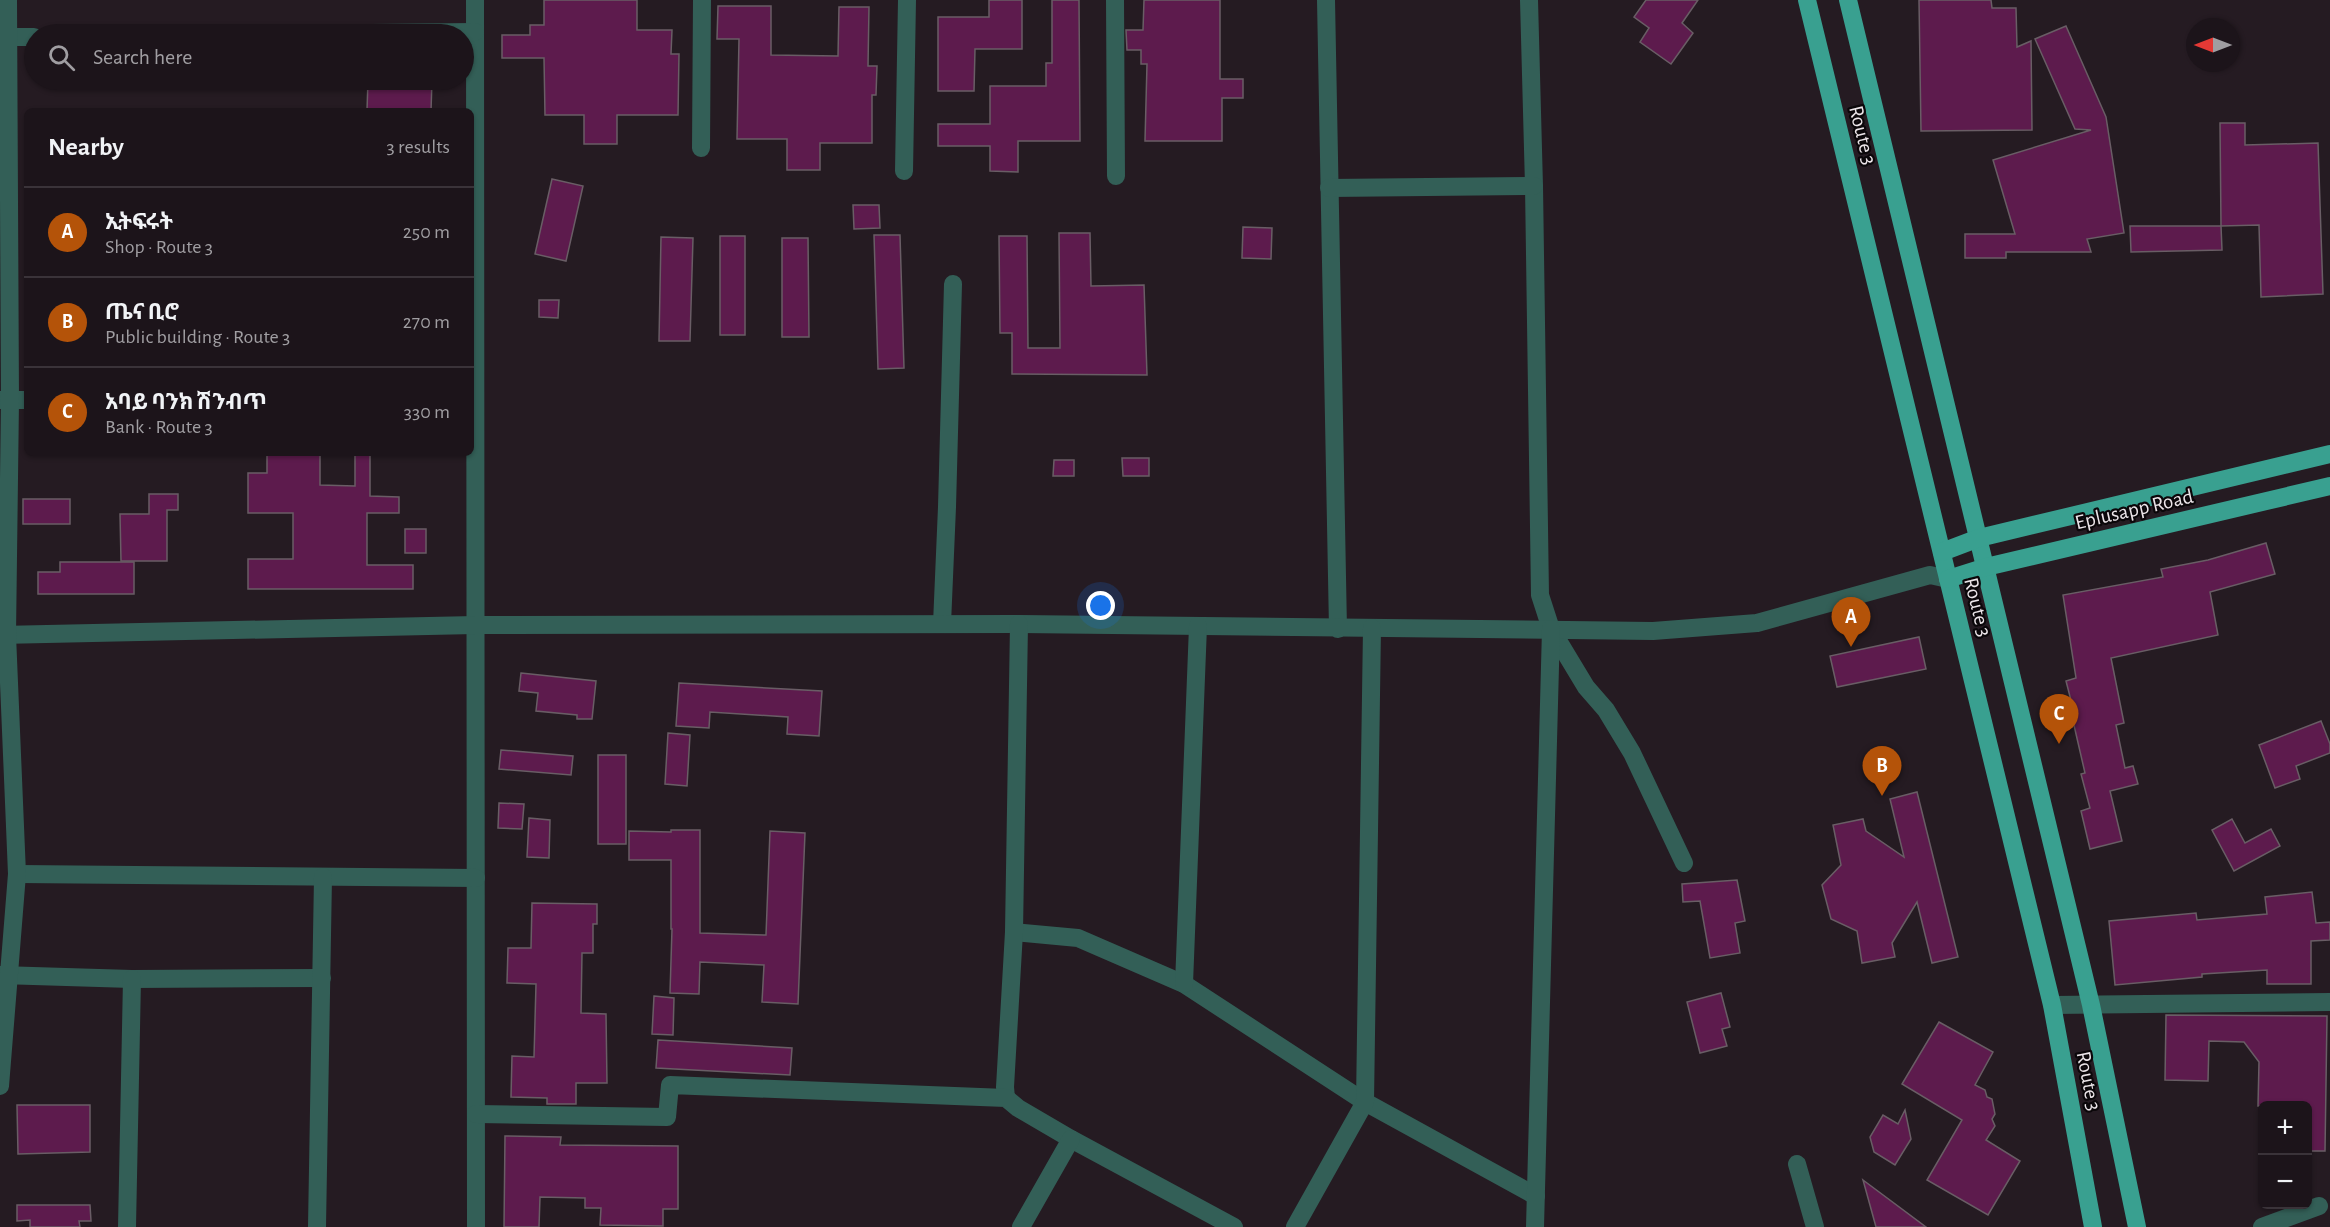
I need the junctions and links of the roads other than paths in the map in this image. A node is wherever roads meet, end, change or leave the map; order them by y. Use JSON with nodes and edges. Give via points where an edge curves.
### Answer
{"nodes":[{"id":1,"x":8,"y":0,"type":"edge"},
{"id":2,"x":475,"y":0,"type":"edge"},
{"id":3,"x":702,"y":0,"type":"edge"},
{"id":4,"x":906,"y":0,"type":"edge"},
{"id":5,"x":1115,"y":0,"type":"edge"},
{"id":6,"x":1326,"y":0,"type":"edge"},
{"id":7,"x":1529,"y":0,"type":"edge"},
{"id":8,"x":1807,"y":0,"type":"edge"},
{"id":9,"x":1848,"y":0,"type":"edge"},
{"id":10,"x":475,"y":33,"type":"joint"},
{"id":11,"x":4,"y":37,"type":"edge"},
{"id":12,"x":24,"y":37,"type":"edge"},
{"id":13,"x":700,"y":148,"type":"dead end"},
{"id":14,"x":904,"y":171,"type":"dead end"},
{"id":15,"x":1116,"y":176,"type":"dead end"},
{"id":16,"x":1534,"y":186,"type":"junction"},
{"id":17,"x":1329,"y":188,"type":"junction"},
{"id":18,"x":474,"y":216,"type":"edge"},
{"id":19,"x":953,"y":284,"type":"dead end"},
{"id":20,"x":12,"y":400,"type":"edge"},
{"id":21,"x":2326,"y":455,"type":"edge"},
{"id":22,"x":474,"y":456,"type":"edge"},
{"id":23,"x":2329,"y":486,"type":"edge"},
{"id":24,"x":1979,"y":538,"type":"junction"},
{"id":25,"x":1942,"y":552,"type":"junction"},
{"id":26,"x":1986,"y":567,"type":"junction"},
{"id":27,"x":1930,"y":575,"type":"junction"},
{"id":28,"x":1948,"y":579,"type":"junction"},
{"id":29,"x":942,"y":624,"type":"junction"},
{"id":30,"x":1019,"y":624,"type":"junction"},
{"id":31,"x":476,"y":625,"type":"junction"},
{"id":32,"x":1198,"y":626,"type":"junction"},
{"id":33,"x":1372,"y":628,"type":"junction"},
{"id":34,"x":1338,"y":629,"type":"junction"},
{"id":35,"x":1551,"y":629,"type":"junction"},
{"id":36,"x":4,"y":635,"type":"edge"},
{"id":37,"x":1684,"y":863,"type":"dead end"},
{"id":38,"x":17,"y":874,"type":"junction"},
{"id":39,"x":323,"y":877,"type":"junction"},
{"id":40,"x":476,"y":878,"type":"junction"},
{"id":41,"x":1014,"y":932,"type":"junction"},
{"id":42,"x":4,"y":975,"type":"edge"},
{"id":43,"x":322,"y":978,"type":"junction"},
{"id":44,"x":132,"y":980,"type":"junction"},
{"id":45,"x":1184,"y":984,"type":"junction"},
{"id":46,"x":2330,"y":1002,"type":"edge"},
{"id":47,"x":2052,"y":1005,"type":"junction"},
{"id":48,"x":2091,"y":1005,"type":"junction"},
{"id":49,"x":0,"y":1086,"type":"edge"},
{"id":50,"x":1006,"y":1098,"type":"junction"},
{"id":51,"x":1365,"y":1102,"type":"junction"},
{"id":52,"x":476,"y":1114,"type":"junction"},
{"id":53,"x":1071,"y":1139,"type":"junction"},
{"id":54,"x":1797,"y":1164,"type":"dead end"},
{"id":55,"x":1536,"y":1196,"type":"junction"},
{"id":56,"x":2319,"y":1206,"type":"dead end"},
{"id":57,"x":127,"y":1227,"type":"edge"},
{"id":58,"x":317,"y":1227,"type":"edge"},
{"id":59,"x":476,"y":1227,"type":"edge"},
{"id":60,"x":1021,"y":1227,"type":"edge"},
{"id":61,"x":1234,"y":1227,"type":"edge"},
{"id":62,"x":1295,"y":1227,"type":"edge"},
{"id":63,"x":1535,"y":1227,"type":"edge"},
{"id":64,"x":1815,"y":1227,"type":"edge"},
{"id":65,"x":2092,"y":1227,"type":"edge"},
{"id":66,"x":2137,"y":1227,"type":"edge"},
{"id":67,"x":2262,"y":1227,"type":"edge"}],
"edges":[{"from":1,"to":11,"type":"street"},
{"from":2,"to":10,"type":"street"},
{"from":3,"to":13,"type":"street"},
{"from":4,"to":14,"type":"street"},
{"from":5,"to":15,"type":"street"},
{"from":6,"to":17,"type":"street"},
{"from":7,"to":16,"type":"street"},
{"from":8,"to":25,"type":"main road","name":"Route 3"},
{"from":9,"to":24,"type":"main road"},
{"from":10,"to":18,"type":"street"},
{"from":11,"to":12,"type":"street"},
{"from":11,"to":20,"type":"street"},
{"from":16,"to":17,"type":"street"},
{"from":16,"to":35,"type":"street","via":[[1540,596]]},
{"from":17,"to":34,"type":"street"},
{"from":19,"to":29,"type":"street"},
{"from":20,"to":36,"type":"street"},
{"from":21,"to":23,"type":"main road"},
{"from":21,"to":24,"type":"main road"},
{"from":22,"to":31,"type":"street"},
{"from":23,"to":26,"type":"main road","name":"Eplusapp Road"},
{"from":24,"to":25,"type":"main road"},
{"from":24,"to":26,"type":"main road"},
{"from":25,"to":27,"type":"street"},
{"from":25,"to":28,"type":"main road","name":"Route 3"},
{"from":26,"to":28,"type":"main road","name":"Eplusapp Road"},
{"from":26,"to":48,"type":"main road"},
{"from":27,"to":28,"type":"street"},
{"from":27,"to":35,"type":"street","via":[[1758,623],[1653,631]]},
{"from":28,"to":47,"type":"main road","name":"Route 3"},
{"from":29,"to":30,"type":"street"},
{"from":29,"to":31,"type":"street"},
{"from":30,"to":32,"type":"street"},
{"from":30,"to":41,"type":"street"},
{"from":31,"to":36,"type":"street"},
{"from":31,"to":40,"type":"street"},
{"from":32,"to":34,"type":"street"},
{"from":32,"to":45,"type":"street"},
{"from":33,"to":34,"type":"street"},
{"from":33,"to":35,"type":"street"},
{"from":33,"to":51,"type":"street"},
{"from":35,"to":37,"type":"street","via":[[1632,753]]},
{"from":35,"to":55,"type":"street"},
{"from":36,"to":38,"type":"street"},
{"from":38,"to":39,"type":"street"},
{"from":38,"to":42,"type":"street"},
{"from":39,"to":40,"type":"street"},
{"from":39,"to":43,"type":"street"},
{"from":40,"to":52,"type":"street"},
{"from":41,"to":45,"type":"street","via":[[1078,938]]},
{"from":41,"to":50,"type":"street"},
{"from":42,"to":44,"type":"street"},
{"from":42,"to":49,"type":"street"},
{"from":43,"to":44,"type":"street"},
{"from":43,"to":58,"type":"street"},
{"from":44,"to":57,"type":"street"},
{"from":45,"to":51,"type":"street"},
{"from":46,"to":48,"type":"street"},
{"from":47,"to":48,"type":"street"},
{"from":47,"to":65,"type":"main road","name":"Route 3"},
{"from":48,"to":66,"type":"main road"},
{"from":50,"to":52,"type":"street","via":[[670,1085],[667,1118]]},
{"from":50,"to":53,"type":"street"},
{"from":51,"to":55,"type":"street"},
{"from":51,"to":62,"type":"street"},
{"from":52,"to":59,"type":"street"},
{"from":53,"to":60,"type":"street"},
{"from":53,"to":61,"type":"street"},
{"from":54,"to":64,"type":"street"},
{"from":55,"to":63,"type":"street"},
{"from":56,"to":67,"type":"street"}]}
